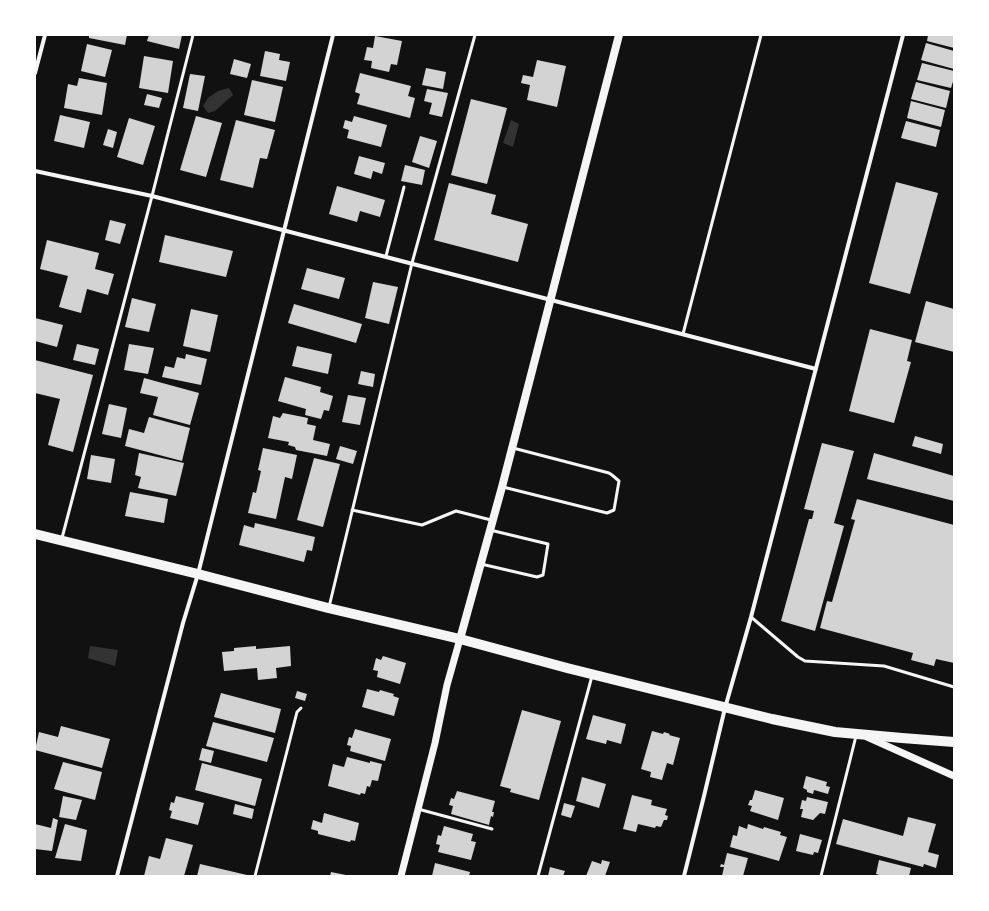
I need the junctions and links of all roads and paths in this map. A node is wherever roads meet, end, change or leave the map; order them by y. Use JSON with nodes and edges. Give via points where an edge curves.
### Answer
{"nodes":[{"id":1,"x":45,"y":35,"type":"edge"},
{"id":2,"x":193,"y":35,"type":"edge"},
{"id":3,"x":334,"y":35,"type":"edge"},
{"id":4,"x":476,"y":35,"type":"edge"},
{"id":5,"x":620,"y":35,"type":"edge"},
{"id":6,"x":761,"y":35,"type":"edge"},
{"id":7,"x":903,"y":35,"type":"edge"},
{"id":8,"x":35,"y":73,"type":"edge"},
{"id":9,"x":35,"y":171,"type":"edge"},
{"id":10,"x":404,"y":187,"type":"dead end"},
{"id":11,"x":152,"y":196,"type":"junction"},
{"id":12,"x":285,"y":230,"type":"junction"},
{"id":13,"x":386,"y":256,"type":"junction"},
{"id":14,"x":412,"y":263,"type":"junction"},
{"id":15,"x":550,"y":300,"type":"junction"},
{"id":16,"x":683,"y":334,"type":"junction"},
{"id":17,"x":816,"y":369,"type":"junction"},
{"id":18,"x":512,"y":447,"type":"junction"},
{"id":19,"x":502,"y":487,"type":"junction"},
{"id":20,"x":352,"y":510,"type":"junction"},
{"id":21,"x":493,"y":521,"type":"junction"},
{"id":22,"x":490,"y":530,"type":"junction"},
{"id":23,"x":35,"y":534,"type":"edge"},
{"id":24,"x":61,"y":541,"type":"junction"},
{"id":25,"x":481,"y":564,"type":"junction"},
{"id":26,"x":198,"y":574,"type":"junction"},
{"id":27,"x":328,"y":608,"type":"junction"},
{"id":28,"x":751,"y":617,"type":"junction"},
{"id":29,"x":460,"y":639,"type":"junction"},
{"id":30,"x":592,"y":674,"type":"junction"},
{"id":31,"x":954,"y":687,"type":"edge"},
{"id":32,"x":301,"y":708,"type":"dead end"},
{"id":33,"x":725,"y":708,"type":"junction"},
{"id":34,"x":859,"y":735,"type":"junction"},
{"id":35,"x":954,"y":742,"type":"edge"},
{"id":36,"x":954,"y":776,"type":"edge"},
{"id":37,"x":418,"y":809,"type":"junction"},
{"id":38,"x":492,"y":829,"type":"dead end"},
{"id":39,"x":117,"y":876,"type":"edge"},
{"id":40,"x":255,"y":876,"type":"edge"},
{"id":41,"x":400,"y":876,"type":"edge"},
{"id":42,"x":538,"y":876,"type":"edge"},
{"id":43,"x":684,"y":876,"type":"edge"},
{"id":44,"x":821,"y":876,"type":"edge"}],
"edges":[{"from":1,"to":8,"type":"street"},
{"from":2,"to":11,"type":"lane"},
{"from":3,"to":12,"type":"street"},
{"from":4,"to":14,"type":"lane"},
{"from":5,"to":15,"type":"main road"},
{"from":6,"to":16,"type":"lane"},
{"from":7,"to":17,"type":"street"},
{"from":9,"to":11,"type":"street"},
{"from":10,"to":13,"type":"lane"},
{"from":11,"to":12,"type":"street"},
{"from":11,"to":24,"type":"lane"},
{"from":12,"to":13,"type":"street"},
{"from":12,"to":26,"type":"street"},
{"from":13,"to":14,"type":"street"},
{"from":14,"to":15,"type":"street"},
{"from":14,"to":20,"type":"lane"},
{"from":15,"to":16,"type":"street"},
{"from":15,"to":18,"type":"main road"},
{"from":16,"to":17,"type":"street"},
{"from":17,"to":28,"type":"street"},
{"from":18,"to":19,"type":"main road"},
{"from":18,"to":19,"type":"lane","via":[[612,475],[619,481],[614,510],[607,513]]},
{"from":19,"to":21,"type":"main road"},
{"from":20,"to":21,"type":"lane","via":[[422,526],[456,512]]},
{"from":20,"to":27,"type":"lane"},
{"from":21,"to":22,"type":"main road"},
{"from":22,"to":25,"type":"main road"},
{"from":22,"to":25,"type":"lane","via":[[548,544],[542,575],[537,577]]},
{"from":23,"to":24,"type":"main road"},
{"from":24,"to":26,"type":"main road"},
{"from":25,"to":29,"type":"main road"},
{"from":26,"to":27,"type":"main road"},
{"from":26,"to":39,"type":"street"},
{"from":27,"to":29,"type":"main road"},
{"from":28,"to":31,"type":"lane","via":[[805,661],[884,666]]},
{"from":28,"to":33,"type":"street"},
{"from":29,"to":30,"type":"main road"},
{"from":29,"to":37,"type":"street"},
{"from":30,"to":33,"type":"main road"},
{"from":30,"to":42,"type":"lane"},
{"from":32,"to":40,"type":"lane","via":[[297,712]]},
{"from":33,"to":34,"type":"main road","via":[[822,730]]},
{"from":33,"to":43,"type":"street"},
{"from":34,"to":35,"type":"main road"},
{"from":34,"to":36,"type":"street"},
{"from":34,"to":44,"type":"lane"},
{"from":37,"to":38,"type":"lane"},
{"from":37,"to":41,"type":"street"}]}
